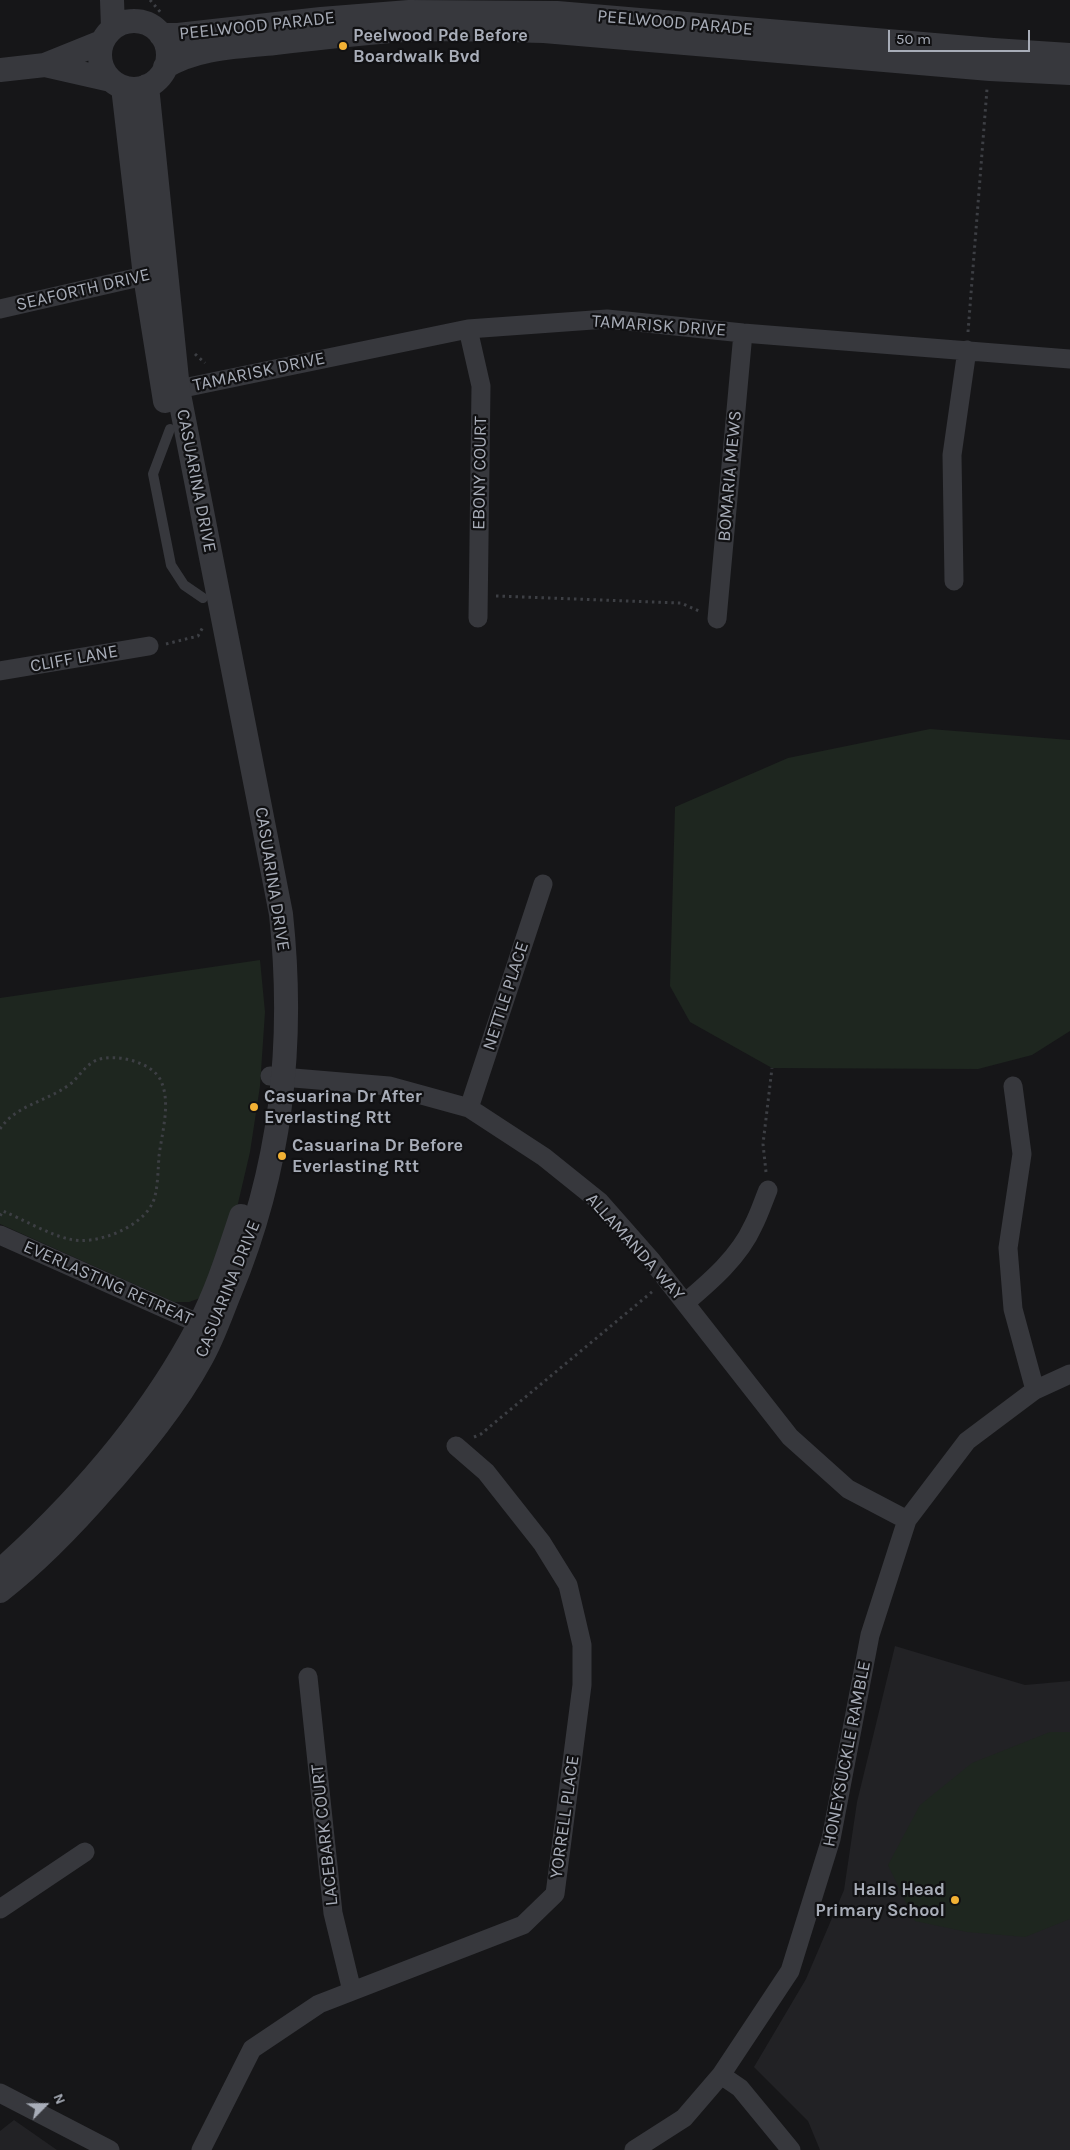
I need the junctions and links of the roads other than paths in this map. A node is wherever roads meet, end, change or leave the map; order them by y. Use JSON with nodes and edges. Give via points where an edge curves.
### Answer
{"nodes":[{"id":1,"x":112,"y":0,"type":"edge"},
{"id":2,"x":148,"y":19,"type":"edge"},
{"id":3,"x":108,"y":35,"type":"junction"},
{"id":4,"x":1070,"y":55,"type":"edge"},
{"id":5,"x":45,"y":64,"type":"junction"},
{"id":6,"x":166,"y":67,"type":"junction"},
{"id":7,"x":0,"y":70,"type":"edge"},
{"id":8,"x":1070,"y":73,"type":"edge"},
{"id":9,"x":117,"y":84,"type":"junction"},
{"id":10,"x":147,"y":86,"type":"junction"},
{"id":11,"x":156,"y":274,"type":"junction"},
{"id":12,"x":0,"y":309,"type":"edge"},
{"id":13,"x":468,"y":329,"type":"junction"},
{"id":14,"x":743,"y":333,"type":"junction"},
{"id":15,"x":967,"y":350,"type":"junction"},
{"id":16,"x":1070,"y":359,"type":"edge"},
{"id":17,"x":171,"y":390,"type":"junction"},
{"id":18,"x":954,"y":581,"type":"dead end"},
{"id":19,"x":478,"y":618,"type":"dead end"},
{"id":20,"x":717,"y":619,"type":"road end"},
{"id":21,"x":149,"y":646,"type":"road end"},
{"id":22,"x":0,"y":671,"type":"edge"},
{"id":23,"x":543,"y":884,"type":"dead end"},
{"id":24,"x":278,"y":1077,"type":"junction"},
{"id":25,"x":1013,"y":1086,"type":"dead end"},
{"id":26,"x":468,"y":1108,"type":"junction"},
{"id":27,"x":768,"y":1190,"type":"road end"},
{"id":28,"x":0,"y":1235,"type":"edge"},
{"id":29,"x":685,"y":1303,"type":"junction"},
{"id":30,"x":208,"y":1327,"type":"junction"},
{"id":31,"x":1070,"y":1374,"type":"edge"},
{"id":32,"x":1035,"y":1390,"type":"junction"},
{"id":33,"x":456,"y":1446,"type":"road end"},
{"id":34,"x":907,"y":1520,"type":"junction"},
{"id":35,"x":0,"y":1571,"type":"edge"},
{"id":36,"x":0,"y":1591,"type":"edge"},
{"id":37,"x":308,"y":1677,"type":"dead end"},
{"id":38,"x":85,"y":1852,"type":"dead end"},
{"id":39,"x":0,"y":1909,"type":"edge"},
{"id":40,"x":352,"y":1991,"type":"junction"},
{"id":41,"x":721,"y":2074,"type":"junction"},
{"id":42,"x":0,"y":2093,"type":"edge"},
{"id":43,"x":110,"y":2150,"type":"edge"},
{"id":44,"x":201,"y":2150,"type":"edge"},
{"id":45,"x":634,"y":2150,"type":"edge"},
{"id":46,"x":791,"y":2150,"type":"edge"}],
"edges":[{"from":1,"to":3,"type":"street"},
{"from":2,"to":3,"type":"street","via":[[122,22]]},
{"from":2,"to":4,"type":"street","name":"PEELWOOD PARADE","via":[[178,35],[409,12],[548,13]]},
{"from":2,"to":6,"type":"street","via":[[168,50]]},
{"from":3,"to":5,"type":"street"},
{"from":3,"to":9,"type":"street","via":[[101,62]]},
{"from":5,"to":7,"type":"street"},
{"from":5,"to":9,"type":"street"},
{"from":6,"to":8,"type":"street","name":"PEELWOOD PARADE","via":[[181,58],[209,50],[242,46],[405,30],[473,30],[544,31]]},
{"from":6,"to":10,"type":"street","via":[[155,82]]},
{"from":9,"to":10,"type":"street","via":[[131,89]]},
{"from":9,"to":11,"type":"street","name":"CASUARINA DRIVE"},
{"from":10,"to":11,"type":"street","name":"CASUARINA DRIVE"},
{"from":11,"to":12,"type":"street","name":"SEAFORTH DRIVE"},
{"from":11,"to":17,"type":"street","name":"CASUARINA DRIVE"},
{"from":13,"to":14,"type":"street","name":"TAMARISK DRIVE","via":[[607,319]]},
{"from":13,"to":17,"type":"street","name":"TAMARISK DRIVE"},
{"from":13,"to":19,"type":"street","name":"EBONY COURT","via":[[481,386]]},
{"from":14,"to":15,"type":"street","name":"TAMARISK DRIVE"},
{"from":14,"to":20,"type":"street","name":"BOMARIA MEWS"},
{"from":15,"to":16,"type":"street","name":"TAMARISK DRIVE"},
{"from":15,"to":18,"type":"street","via":[[952,455]]},
{"from":17,"to":24,"type":"street","name":"CASUARINA DRIVE","via":[[170,429],[265,913]]},
{"from":17,"to":24,"type":"street","name":"CASUARINA DRIVE","via":[[280,914],[287,1017]]},
{"from":21,"to":22,"type":"street","name":"CLIFF LANE"},
{"from":23,"to":26,"type":"street","name":"NETTLE PLACE"},
{"from":24,"to":26,"type":"street","name":"ALLAMANDA WAY","via":[[390,1086]]},
{"from":24,"to":30,"type":"street","name":"CASUARINA DRIVE","via":[[246,1203]]},
{"from":25,"to":32,"type":"street","via":[[1022,1154],[1008,1248],[1013,1310]]},
{"from":26,"to":29,"type":"street","name":"ALLAMANDA WAY","via":[[544,1157],[600,1202]]},
{"from":27,"to":29,"type":"street","via":[[753,1228],[737,1251]]},
{"from":28,"to":30,"type":"street","name":"EVERLASTING RETREAT"},
{"from":29,"to":34,"type":"street","name":"ALLAMANDA WAY","via":[[790,1437],[848,1489]]},
{"from":30,"to":35,"type":"street","name":"CASUARINA DRIVE","via":[[134,1428],[64,1512]]},
{"from":30,"to":36,"type":"street","name":"CASUARINA DRIVE","via":[[201,1360],[150,1437],[46,1553]]},
{"from":31,"to":32,"type":"street","name":"HONEYSUCKLE RAMBLE"},
{"from":32,"to":34,"type":"street","name":"HONEYSUCKLE RAMBLE","via":[[967,1441]]},
{"from":33,"to":40,"type":"street","name":"YORRELL PLACE","via":[[486,1472],[542,1542],[568,1585],[582,1646],[582,1685],[554,1894],[523,1925]]},
{"from":34,"to":41,"type":"street","name":"HONEYSUCKLE RAMBLE","via":[[870,1635],[832,1839],[790,1971]]},
{"from":37,"to":40,"type":"street","name":"LACEBARK COURT","via":[[333,1914]]},
{"from":38,"to":39,"type":"street"},
{"from":40,"to":44,"type":"street","name":"YORRELL PLACE","via":[[318,2004],[252,2049]]},
{"from":41,"to":45,"type":"street","name":"HONEYSUCKLE RAMBLE","via":[[684,2118]]},
{"from":41,"to":46,"type":"street","via":[[740,2088]]},
{"from":42,"to":43,"type":"street"}]}
